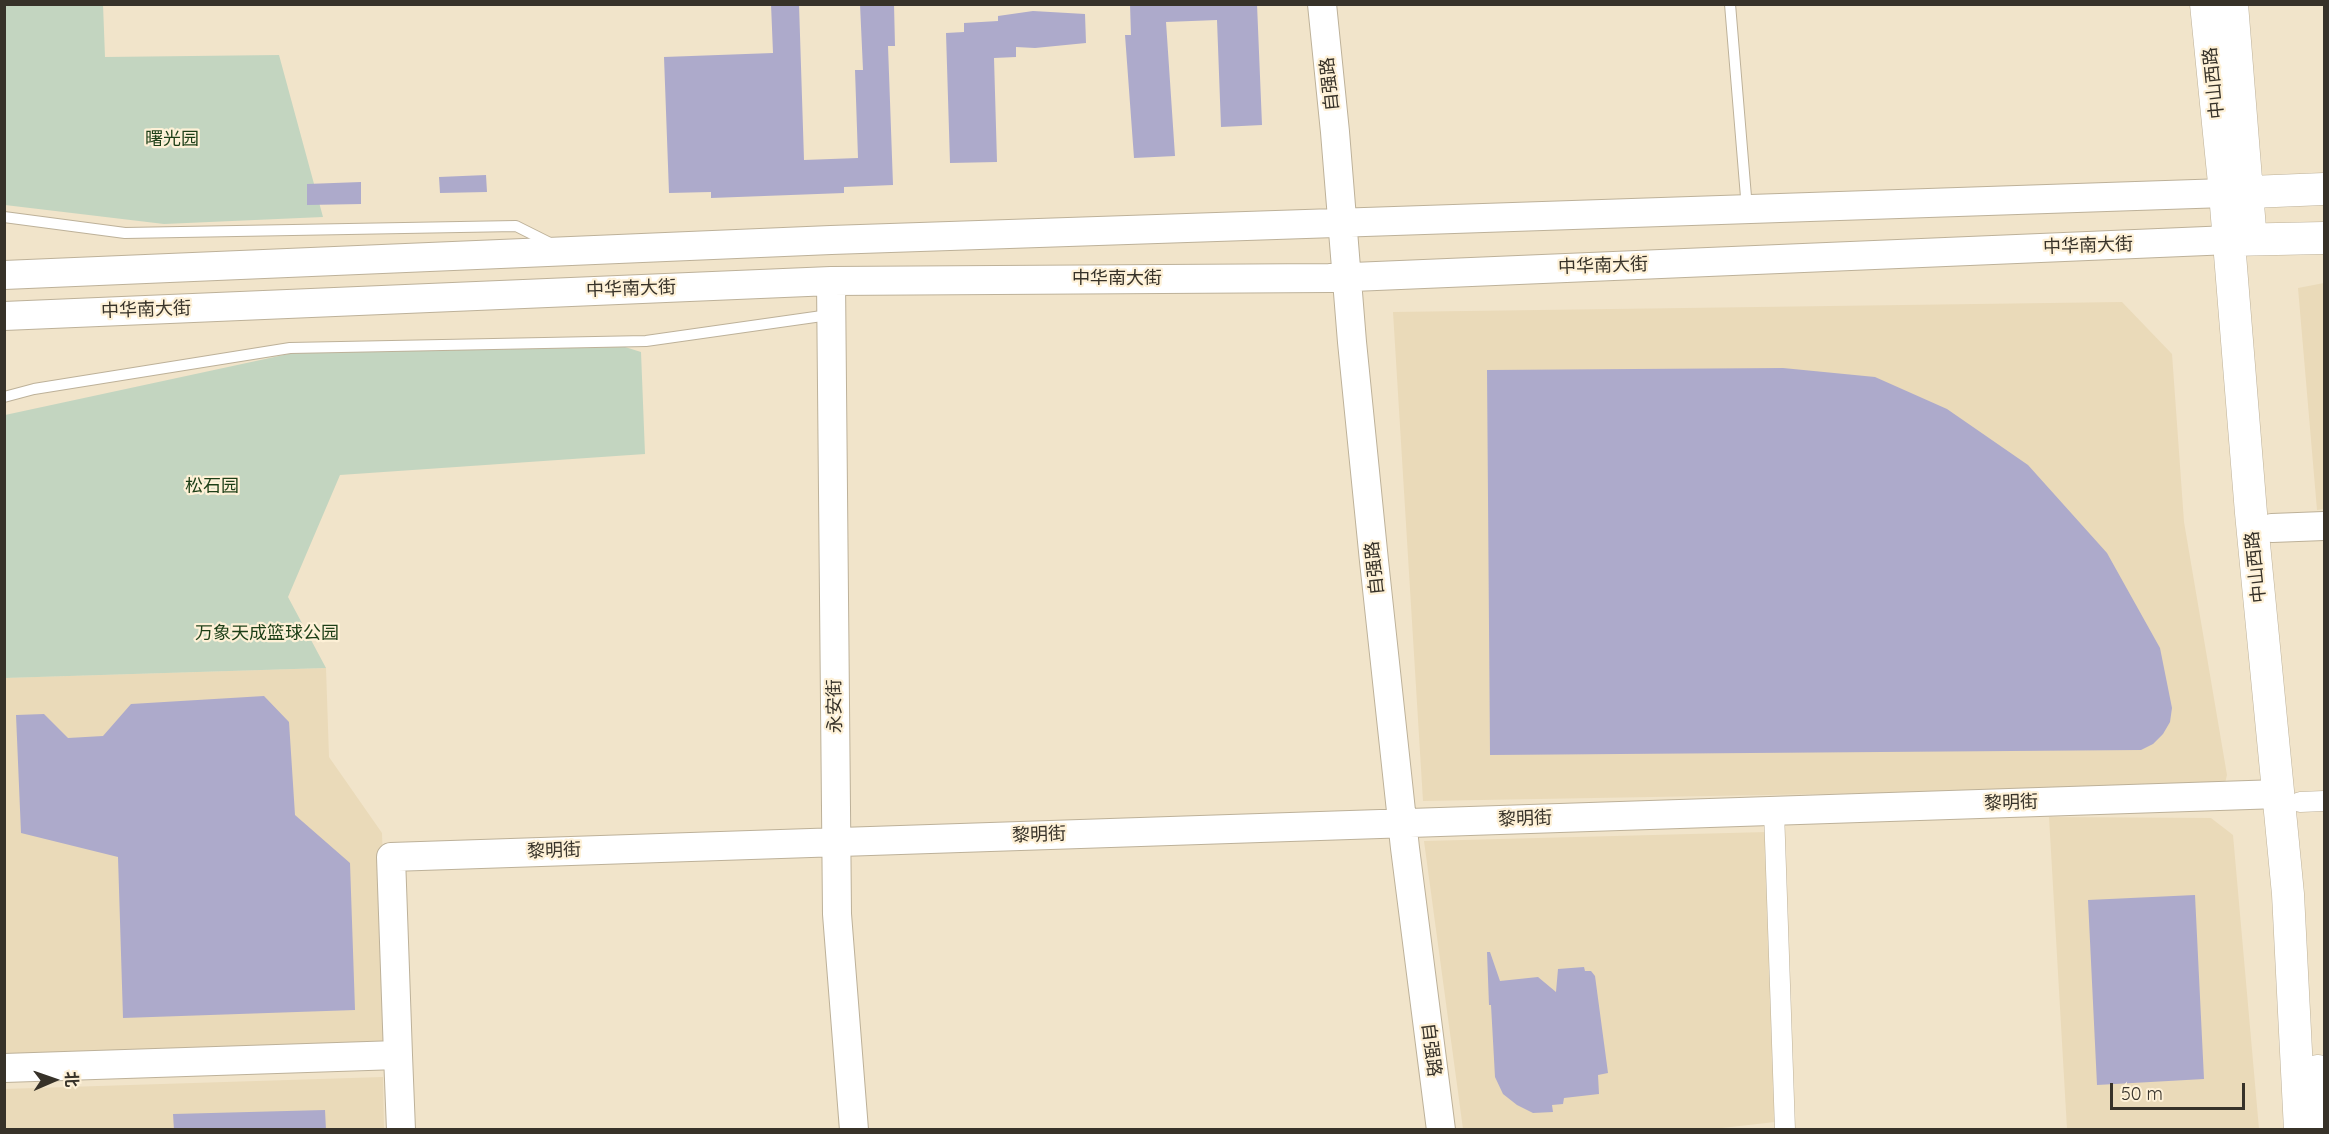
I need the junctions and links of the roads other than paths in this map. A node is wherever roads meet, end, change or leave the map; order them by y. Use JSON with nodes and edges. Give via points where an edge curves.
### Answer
{"nodes":[{"id":1,"x":1305,"y":4,"type":"edge"},
{"id":2,"x":1322,"y":4,"type":"edge"},
{"id":3,"x":1730,"y":4,"type":"edge"},
{"id":4,"x":2206,"y":4,"type":"edge"},
{"id":5,"x":2232,"y":4,"type":"edge"},
{"id":6,"x":2325,"y":189,"type":"edge"},
{"id":7,"x":2236,"y":193,"type":"junction"},
{"id":8,"x":1747,"y":210,"type":"junction"},
{"id":9,"x":4,"y":217,"type":"edge"},
{"id":10,"x":1334,"y":223,"type":"junction"},
{"id":11,"x":2325,"y":238,"type":"edge"},
{"id":12,"x":2241,"y":240,"type":"junction"},
{"id":13,"x":565,"y":252,"type":"junction"},
{"id":14,"x":4,"y":275,"type":"edge"},
{"id":15,"x":1338,"y":277,"type":"junction"},
{"id":16,"x":831,"y":281,"type":"junction"},
{"id":17,"x":832,"y":314,"type":"junction"},
{"id":18,"x":4,"y":316,"type":"edge"},
{"id":19,"x":4,"y":397,"type":"edge"},
{"id":20,"x":2325,"y":526,"type":"edge"},
{"id":21,"x":2272,"y":528,"type":"junction"},
{"id":22,"x":2301,"y":799,"type":"edge"},
{"id":23,"x":1774,"y":811,"type":"junction"},
{"id":24,"x":1394,"y":823,"type":"junction"},
{"id":25,"x":837,"y":842,"type":"junction"},
{"id":26,"x":398,"y":1055,"type":"junction"},
{"id":27,"x":4,"y":1068,"type":"edge"},
{"id":28,"x":401,"y":1130,"type":"edge"},
{"id":29,"x":854,"y":1130,"type":"edge"},
{"id":30,"x":1423,"y":1130,"type":"edge"},
{"id":31,"x":1441,"y":1130,"type":"edge"},
{"id":32,"x":1785,"y":1130,"type":"edge"},
{"id":33,"x":2300,"y":1130,"type":"edge"},
{"id":34,"x":2322,"y":1130,"type":"edge"}],
"edges":[{"from":1,"to":10,"type":"main road","name":"自强路"},
{"from":2,"to":10,"type":"main road","name":"自强路"},
{"from":3,"to":8,"type":"lane"},
{"from":4,"to":7,"type":"main road","name":"中山西路"},
{"from":5,"to":7,"type":"main road","name":"中山西路"},
{"from":6,"to":7,"type":"main road"},
{"from":7,"to":8,"type":"main road"},
{"from":7,"to":12,"type":"main road","name":"中山西路"},
{"from":8,"to":10,"type":"main road"},
{"from":9,"to":13,"type":"lane","via":[[125,233],[516,226]]},
{"from":10,"to":13,"type":"main road"},
{"from":10,"to":15,"type":"main road","name":"自强路"},
{"from":11,"to":12,"type":"main road"},
{"from":12,"to":15,"type":"main road","name":"中华南大街"},
{"from":12,"to":21,"type":"main road","name":"中山西路"},
{"from":12,"to":22,"type":"main road","name":"中山西路","via":[[2251,513]]},
{"from":13,"to":14,"type":"main road"},
{"from":15,"to":16,"type":"main road","name":"中华南大街"},
{"from":15,"to":24,"type":"main road","name":"自强路"},
{"from":16,"to":17,"type":"main road","name":"永安街"},
{"from":16,"to":18,"type":"main road","name":"中华南大街"},
{"from":17,"to":19,"type":"lane","via":[[646,341],[290,348]]},
{"from":17,"to":25,"type":"main road","name":"永安街"},
{"from":20,"to":21,"type":"main road"},
{"from":21,"to":22,"type":"main road","name":"中山西路"},
{"from":22,"to":23,"type":"main road","name":"黎明街"},
{"from":22,"to":33,"type":"main road","name":"中山西路","via":[[2288,894]]},
{"from":22,"to":34,"type":"main road","name":"中山西路"},
{"from":23,"to":24,"type":"main road","name":"黎明街"},
{"from":23,"to":32,"type":"street"},
{"from":24,"to":25,"type":"main road","name":"黎明街"},
{"from":24,"to":30,"type":"main road","name":"自强路"},
{"from":24,"to":31,"type":"main road","name":"自强路"},
{"from":25,"to":26,"type":"main road","name":"黎明街","via":[[391,857]]},
{"from":25,"to":29,"type":"main road","name":"永安街","via":[[837,914]]},
{"from":26,"to":27,"type":"main road"},
{"from":26,"to":28,"type":"main road"}]}
